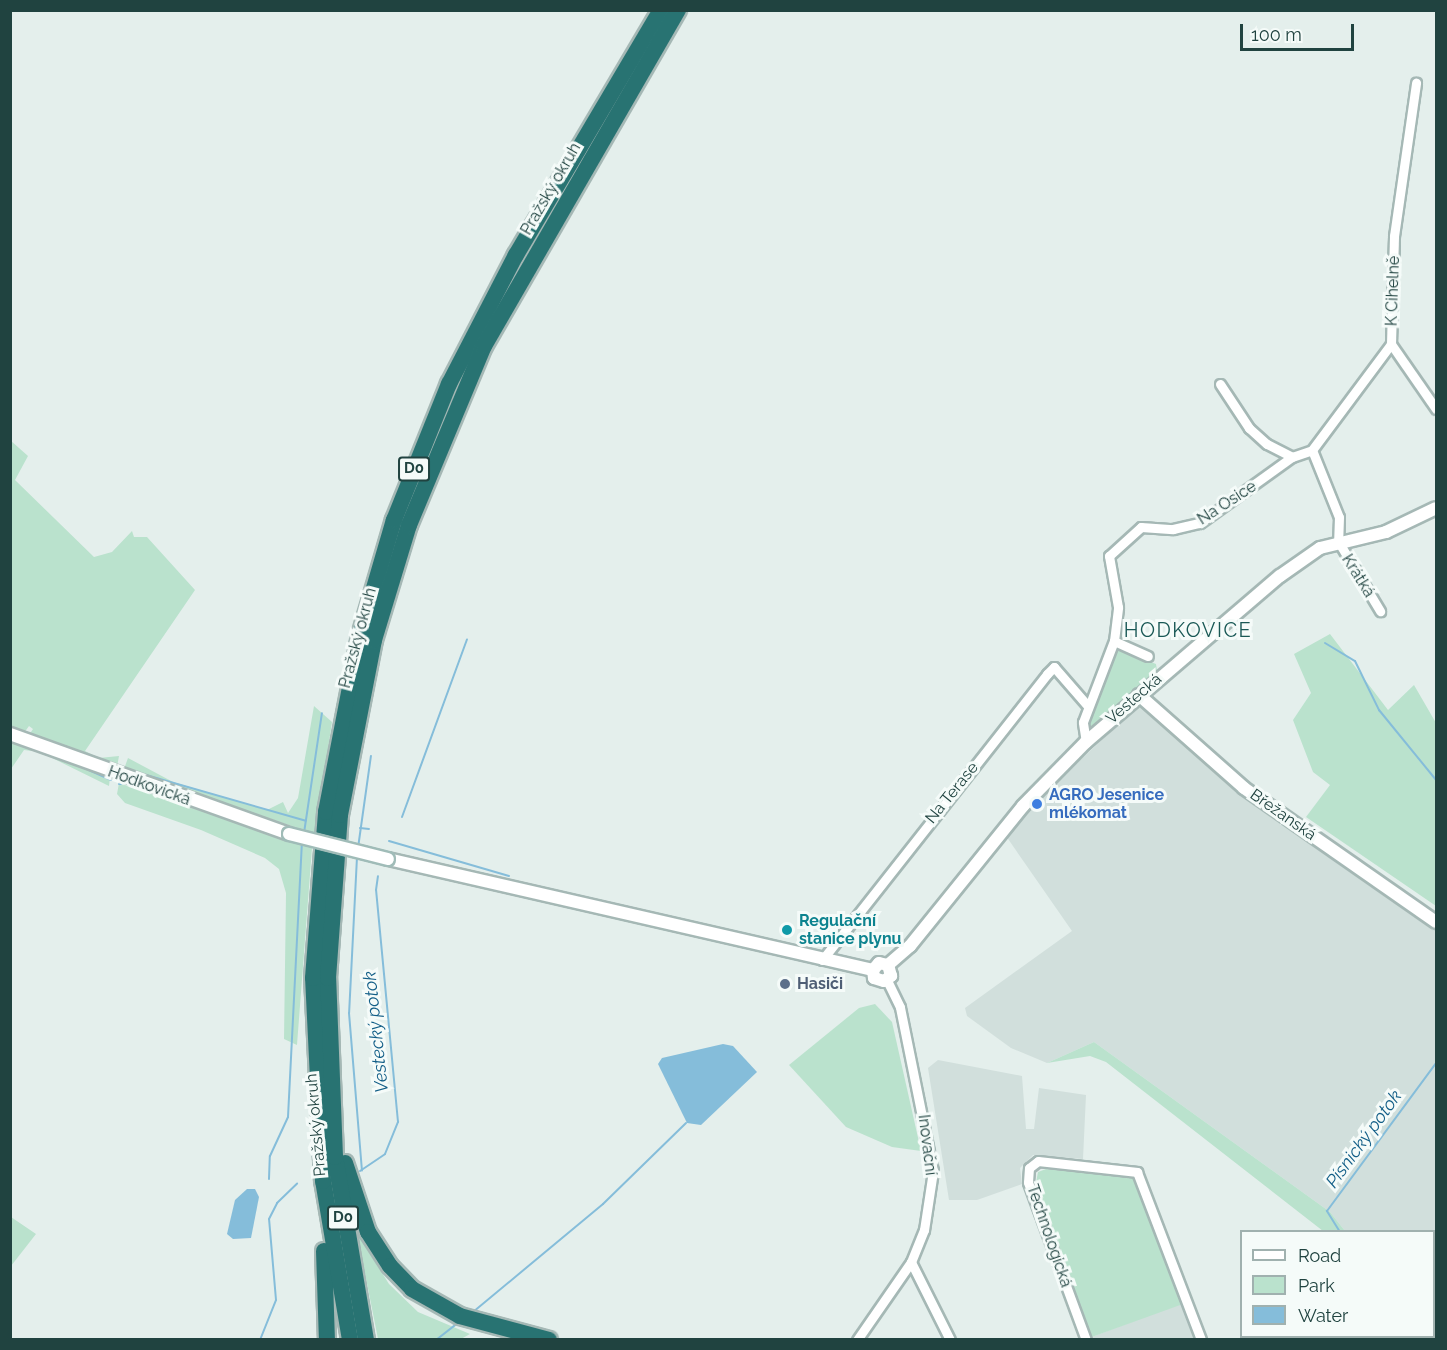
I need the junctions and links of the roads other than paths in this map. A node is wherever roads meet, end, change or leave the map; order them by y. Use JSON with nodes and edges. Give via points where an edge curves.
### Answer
{"nodes":[{"id":1,"x":661,"y":10,"type":"edge"},
{"id":2,"x":678,"y":10,"type":"edge"},
{"id":3,"x":1416,"y":83,"type":"dead end"},
{"id":4,"x":1391,"y":344,"type":"junction"},
{"id":5,"x":1220,"y":384,"type":"dead end"},
{"id":6,"x":1437,"y":409,"type":"edge"},
{"id":7,"x":1312,"y":450,"type":"junction"},
{"id":8,"x":1292,"y":457,"type":"junction"},
{"id":9,"x":1437,"y":508,"type":"edge"},
{"id":10,"x":1338,"y":541,"type":"junction"},
{"id":11,"x":1380,"y":610,"type":"dead end"},
{"id":12,"x":1114,"y":641,"type":"junction"},
{"id":13,"x":1148,"y":656,"type":"dead end"},
{"id":14,"x":1139,"y":695,"type":"junction"},
{"id":15,"x":1087,"y":705,"type":"junction"},
{"id":16,"x":10,"y":734,"type":"edge"},
{"id":17,"x":1086,"y":742,"type":"junction"},
{"id":18,"x":388,"y":859,"type":"joint"},
{"id":19,"x":1437,"y":922,"type":"edge"},
{"id":20,"x":822,"y":960,"type":"junction"},
{"id":21,"x":888,"y":965,"type":"junction"},
{"id":22,"x":873,"y":970,"type":"junction"},
{"id":23,"x":887,"y":980,"type":"junction"},
{"id":24,"x":330,"y":1094,"type":"junction"},
{"id":25,"x":323,"y":1181,"type":"junction"},
{"id":26,"x":911,"y":1262,"type":"junction"},
{"id":27,"x":327,"y":1340,"type":"edge"},
{"id":28,"x":350,"y":1340,"type":"edge"},
{"id":29,"x":366,"y":1340,"type":"edge"},
{"id":30,"x":549,"y":1340,"type":"edge"},
{"id":31,"x":857,"y":1340,"type":"edge"},
{"id":32,"x":950,"y":1340,"type":"edge"},
{"id":33,"x":1086,"y":1340,"type":"edge"},
{"id":34,"x":1201,"y":1340,"type":"edge"}],
"edges":[{"from":1,"to":25,"type":"highway","name":"Pražský okruh","number":"D0","via":[[516,255],[449,384],[394,520],[360,636],[332,770],[315,922],[314,1063]]},
{"from":2,"to":24,"type":"highway","name":"Pražský okruh","number":"D0","via":[[504,306],[447,425],[409,525],[374,640],[344,785],[329,948]]},
{"from":3,"to":4,"type":"street","name":"K Cihelně","via":[[1394,236]]},
{"from":4,"to":6,"type":"street"},
{"from":4,"to":7,"type":"street","name":"K Cihelně"},
{"from":5,"to":8,"type":"street","via":[[1249,428]]},
{"from":7,"to":8,"type":"street","name":"Na Osice"},
{"from":7,"to":10,"type":"street","via":[[1340,517]]},
{"from":8,"to":12,"type":"street","name":"Na Osice","via":[[1200,523],[1173,529],[1141,526],[1127,535],[1108,556],[1118,607]]},
{"from":9,"to":10,"type":"street","name":"Vestecká","via":[[1386,532]]},
{"from":10,"to":11,"type":"street","name":"Krátká"},
{"from":10,"to":14,"type":"street","name":"Vestecká","via":[[1304,557]]},
{"from":12,"to":13,"type":"street","name":"Vestecká"},
{"from":12,"to":15,"type":"street","name":"Na Osice"},
{"from":14,"to":17,"type":"street","name":"Vestecká"},
{"from":14,"to":19,"type":"street","name":"Břežanská","via":[[1244,788]]},
{"from":15,"to":17,"type":"street","name":"Na Osice","via":[[1083,722]]},
{"from":15,"to":20,"type":"street","name":"Na Terase","via":[[1054,667]]},
{"from":16,"to":18,"type":"street","name":"Hodkovická","bridge":true,"via":[[289,834]]},
{"from":17,"to":21,"type":"street","name":"Vestecká","via":[[1023,806],[909,946]]},
{"from":18,"to":20,"type":"street","name":"Vestecká"},
{"from":20,"to":22,"type":"street","name":"Vestecká"},
{"from":21,"to":22,"type":"street","name":"Vestecká","via":[[879,963]]},
{"from":21,"to":23,"type":"street","via":[[891,973]]},
{"from":22,"to":23,"type":"street","name":"Vestecká","via":[[876,980]]},
{"from":23,"to":26,"type":"street","name":"Inovační","via":[[900,1007],[933,1171],[924,1230]]},
{"from":24,"to":29,"type":"highway","name":"Pražský okruh","number":"D0","via":[[343,1220]]},
{"from":24,"to":30,"type":"highway","via":[[355,1200],[375,1244],[412,1289],[467,1319]]},
{"from":25,"to":27,"type":"highway"},
{"from":25,"to":28,"type":"highway","name":"Pražský okruh","number":"D0"},
{"from":26,"to":31,"type":"street","name":"Inovační"},
{"from":26,"to":32,"type":"street"},
{"from":33,"to":34,"type":"street","name":"Technologická","via":[[1028,1182],[1029,1168],[1038,1161],[1137,1172]]}]}
